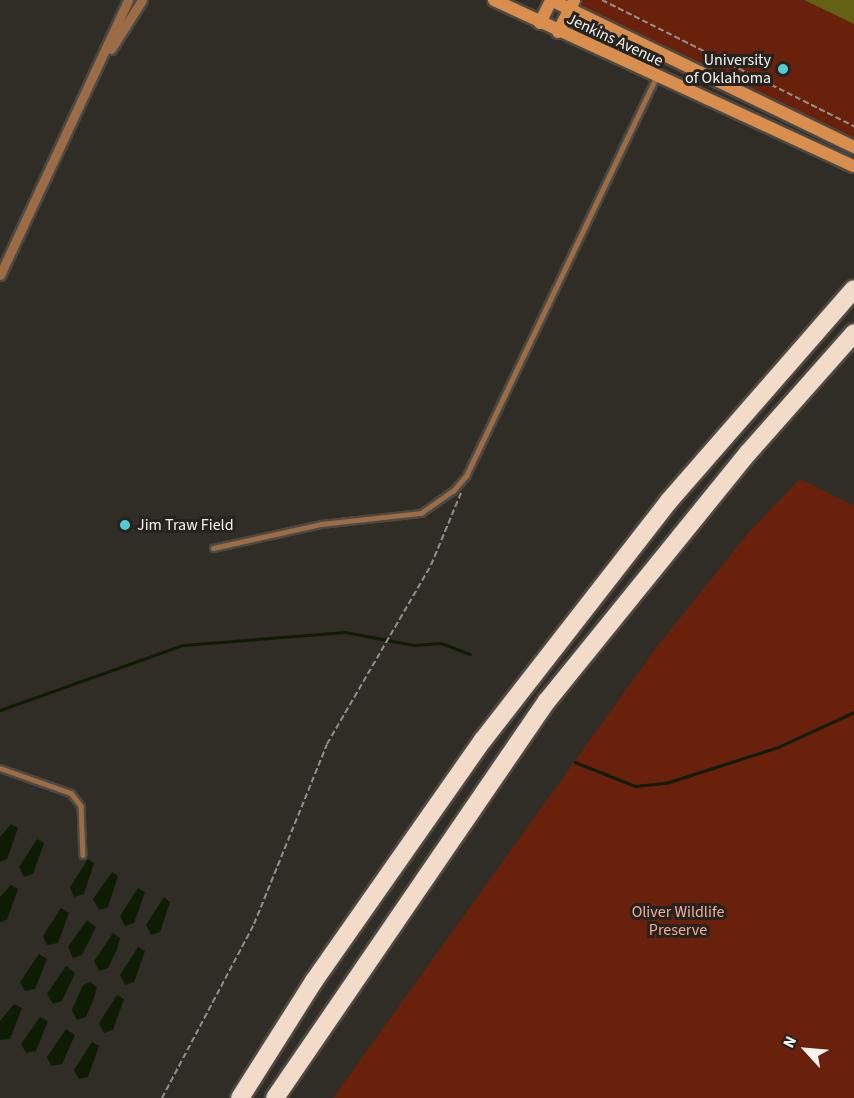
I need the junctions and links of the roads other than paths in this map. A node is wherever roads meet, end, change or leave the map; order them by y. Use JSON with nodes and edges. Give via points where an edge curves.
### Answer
{"nodes":[{"id":1,"x":128,"y":0,"type":"edge"},
{"id":2,"x":142,"y":0,"type":"edge"},
{"id":3,"x":494,"y":0,"type":"edge"},
{"id":4,"x":551,"y":0,"type":"edge"},
{"id":5,"x":571,"y":4,"type":"edge"},
{"id":6,"x":540,"y":23,"type":"junction"},
{"id":7,"x":558,"y":32,"type":"junction"},
{"id":8,"x":100,"y":67,"type":"junction"},
{"id":9,"x":656,"y":77,"type":"junction"},
{"id":10,"x":854,"y":147,"type":"edge"},
{"id":11,"x":854,"y":166,"type":"edge"},
{"id":12,"x":0,"y":275,"type":"edge"},
{"id":13,"x":854,"y":289,"type":"edge"},
{"id":14,"x":854,"y":333,"type":"edge"},
{"id":15,"x":213,"y":548,"type":"dead end"},
{"id":16,"x":0,"y":768,"type":"edge"},
{"id":17,"x":83,"y":855,"type":"dead end"},
{"id":18,"x":240,"y":1098,"type":"edge"},
{"id":19,"x":275,"y":1098,"type":"edge"}],
"edges":[{"from":1,"to":8,"type":"street"},
{"from":2,"to":8,"type":"street"},
{"from":3,"to":6,"type":"main road","name":"Jenkins Avenue"},
{"from":4,"to":5,"type":"main road","name":"Jenkins Avenue"},
{"from":4,"to":6,"type":"main road"},
{"from":5,"to":7,"type":"main road"},
{"from":5,"to":10,"type":"main road","name":"Jenkins Avenue"},
{"from":6,"to":7,"type":"main road","name":"Jenkins Avenue"},
{"from":7,"to":9,"type":"main road","name":"Jenkins Avenue"},
{"from":8,"to":12,"type":"street"},
{"from":9,"to":11,"type":"main road","name":"Jenkins Avenue"},
{"from":9,"to":15,"type":"lane","via":[[466,476],[443,501],[421,513],[301,528]]},
{"from":13,"to":18,"type":"highway","via":[[669,501],[483,740],[314,981]]},
{"from":14,"to":19,"type":"highway","via":[[748,453],[548,701]]},
{"from":16,"to":17,"type":"lane","via":[[71,794],[81,806]]}]}
